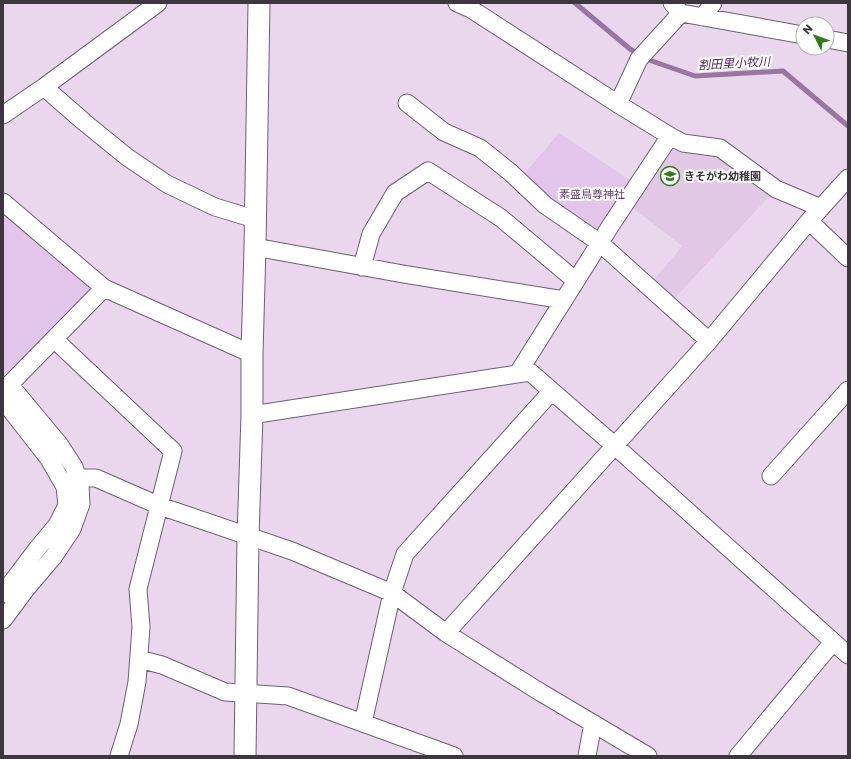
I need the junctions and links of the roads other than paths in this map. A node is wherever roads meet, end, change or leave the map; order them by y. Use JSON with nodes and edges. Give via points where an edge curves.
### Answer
{"nodes":[{"id":1,"x":158,"y":3,"type":"edge"},
{"id":2,"x":259,"y":3,"type":"edge"},
{"id":3,"x":457,"y":3,"type":"edge"},
{"id":4,"x":713,"y":3,"type":"edge"},
{"id":5,"x":676,"y":8,"type":"edge"},
{"id":6,"x":703,"y":17,"type":"junction"},
{"id":7,"x":795,"y":34,"type":"edge"},
{"id":8,"x":835,"y":41,"type":"edge"},
{"id":9,"x":848,"y":43,"type":"edge"},
{"id":10,"x":44,"y":86,"type":"junction"},
{"id":11,"x":407,"y":103,"type":"dead end"},
{"id":12,"x":618,"y":104,"type":"junction"},
{"id":13,"x":3,"y":115,"type":"edge"},
{"id":14,"x":670,"y":136,"type":"junction"},
{"id":15,"x":848,"y":178,"type":"edge"},
{"id":16,"x":3,"y":202,"type":"edge"},
{"id":17,"x":821,"y":208,"type":"junction"},
{"id":18,"x":255,"y":219,"type":"junction"},
{"id":19,"x":809,"y":221,"type":"junction"},
{"id":20,"x":600,"y":243,"type":"junction"},
{"id":21,"x":255,"y":247,"type":"junction"},
{"id":22,"x":848,"y":258,"type":"edge"},
{"id":23,"x":362,"y":267,"type":"junction"},
{"id":24,"x":576,"y":281,"type":"junction"},
{"id":25,"x":104,"y":288,"type":"junction"},
{"id":26,"x":564,"y":300,"type":"junction"},
{"id":27,"x":54,"y":340,"type":"junction"},
{"id":28,"x":709,"y":341,"type":"junction"},
{"id":29,"x":252,"y":354,"type":"junction"},
{"id":30,"x":518,"y":373,"type":"junction"},
{"id":31,"x":848,"y":390,"type":"edge"},
{"id":32,"x":552,"y":391,"type":"junction"},
{"id":33,"x":5,"y":392,"type":"edge"},
{"id":34,"x":252,"y":414,"type":"junction"},
{"id":35,"x":615,"y":446,"type":"junction"},
{"id":36,"x":771,"y":476,"type":"dead end"},
{"id":37,"x":78,"y":478,"type":"junction"},
{"id":38,"x":160,"y":506,"type":"junction"},
{"id":39,"x":248,"y":537,"type":"junction"},
{"id":40,"x":392,"y":593,"type":"junction"},
{"id":41,"x":3,"y":594,"type":"edge"},
{"id":42,"x":3,"y":620,"type":"edge"},
{"id":43,"x":446,"y":633,"type":"junction"},
{"id":44,"x":834,"y":642,"type":"junction"},
{"id":45,"x":848,"y":655,"type":"edge"},
{"id":46,"x":139,"y":659,"type":"junction"},
{"id":47,"x":246,"y":693,"type":"junction"},
{"id":48,"x":363,"y":723,"type":"junction"},
{"id":49,"x":593,"y":723,"type":"junction"},
{"id":50,"x":119,"y":756,"type":"edge"},
{"id":51,"x":244,"y":756,"type":"edge"},
{"id":52,"x":454,"y":756,"type":"edge"},
{"id":53,"x":587,"y":756,"type":"edge"},
{"id":54,"x":648,"y":756,"type":"edge"},
{"id":55,"x":738,"y":756,"type":"edge"}],
"edges":[{"from":1,"to":10,"type":"street"},
{"from":2,"to":18,"type":"street"},
{"from":3,"to":12,"type":"street","via":[[471,9]]},
{"from":4,"to":6,"type":"street"},
{"from":5,"to":6,"type":"street"},
{"from":5,"to":12,"type":"street","via":[[641,55]]},
{"from":6,"to":7,"type":"street"},
{"from":8,"to":9,"type":"street"},
{"from":10,"to":13,"type":"street"},
{"from":10,"to":18,"type":"street","via":[[127,157],[167,184],[215,207]]},
{"from":11,"to":20,"type":"street","via":[[444,132],[480,148],[545,205]]},
{"from":12,"to":14,"type":"street"},
{"from":14,"to":17,"type":"street","via":[[683,143],[720,148],[776,189]]},
{"from":14,"to":20,"type":"street"},
{"from":15,"to":17,"type":"street"},
{"from":16,"to":25,"type":"street"},
{"from":17,"to":19,"type":"street"},
{"from":18,"to":21,"type":"street"},
{"from":19,"to":22,"type":"street"},
{"from":19,"to":28,"type":"street"},
{"from":20,"to":24,"type":"street"},
{"from":20,"to":28,"type":"street"},
{"from":21,"to":23,"type":"street"},
{"from":21,"to":29,"type":"street"},
{"from":23,"to":24,"type":"street","via":[[371,234],[395,193],[428,170],[500,218]]},
{"from":23,"to":26,"type":"street"},
{"from":24,"to":26,"type":"street"},
{"from":25,"to":27,"type":"street"},
{"from":25,"to":29,"type":"street"},
{"from":26,"to":30,"type":"street"},
{"from":27,"to":33,"type":"street"},
{"from":27,"to":38,"type":"street","via":[[173,450]]},
{"from":28,"to":35,"type":"street"},
{"from":29,"to":34,"type":"street"},
{"from":30,"to":32,"type":"street","via":[[530,372]]},
{"from":30,"to":34,"type":"street"},
{"from":31,"to":36,"type":"street"},
{"from":32,"to":35,"type":"street"},
{"from":32,"to":40,"type":"street","via":[[405,554]]},
{"from":33,"to":37,"type":"street","via":[[59,444]]},
{"from":33,"to":41,"type":"street","via":[[65,488],[67,505],[57,525]]},
{"from":34,"to":39,"type":"street"},
{"from":35,"to":43,"type":"street"},
{"from":35,"to":44,"type":"street"},
{"from":37,"to":38,"type":"street","via":[[96,478]]},
{"from":37,"to":42,"type":"street","via":[[82,504],[72,529]]},
{"from":38,"to":39,"type":"street"},
{"from":38,"to":46,"type":"street","via":[[138,589],[141,627]]},
{"from":39,"to":40,"type":"street","via":[[292,551]]},
{"from":39,"to":47,"type":"street"},
{"from":40,"to":43,"type":"street"},
{"from":40,"to":48,"type":"street"},
{"from":43,"to":49,"type":"street"},
{"from":44,"to":45,"type":"street"},
{"from":44,"to":55,"type":"street"},
{"from":46,"to":47,"type":"street","via":[[162,665],[225,692]]},
{"from":46,"to":50,"type":"street","via":[[129,724]]},
{"from":47,"to":48,"type":"street","via":[[288,696]]},
{"from":47,"to":51,"type":"street"},
{"from":48,"to":52,"type":"street"},
{"from":49,"to":53,"type":"street"},
{"from":49,"to":54,"type":"street"}]}
